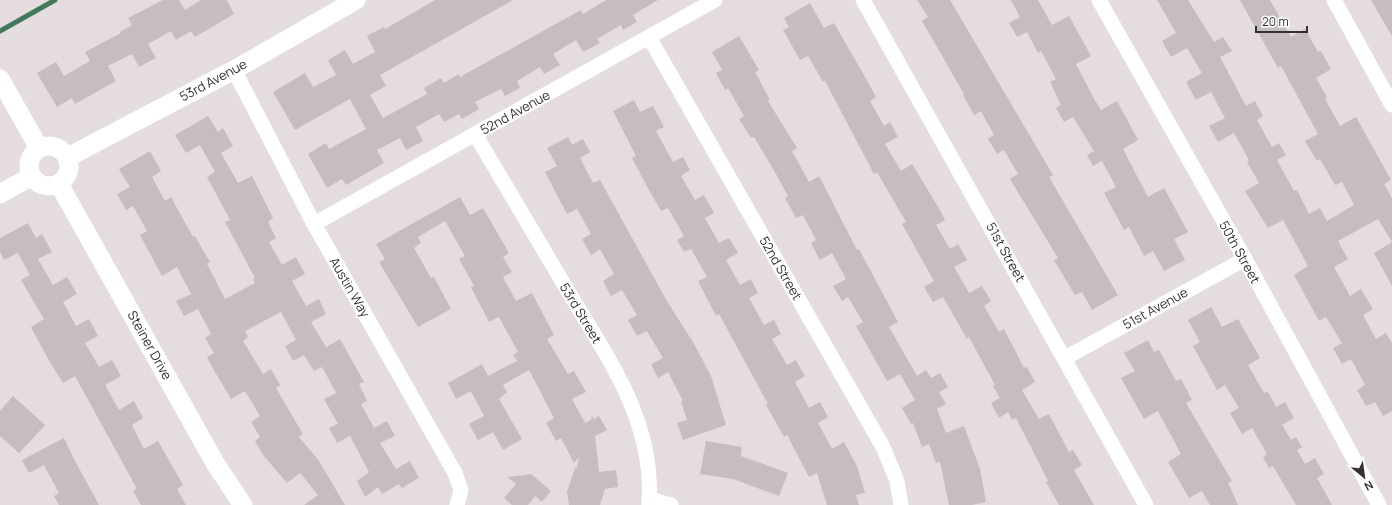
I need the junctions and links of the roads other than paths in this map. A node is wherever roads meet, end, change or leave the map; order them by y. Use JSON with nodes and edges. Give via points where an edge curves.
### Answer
{"nodes":[{"id":1,"x":356,"y":0,"type":"edge"},
{"id":2,"x":715,"y":0,"type":"edge"},
{"id":3,"x":864,"y":0,"type":"edge"},
{"id":4,"x":1099,"y":0,"type":"edge"},
{"id":5,"x":1334,"y":0,"type":"edge"},
{"id":6,"x":649,"y":37,"type":"junction"},
{"id":7,"x":234,"y":70,"type":"junction"},
{"id":8,"x":0,"y":79,"type":"edge"},
{"id":9,"x":1392,"y":105,"type":"edge"},
{"id":10,"x":475,"y":134,"type":"junction"},
{"id":11,"x":39,"y":148,"type":"junction"},
{"id":12,"x":68,"y":157,"type":"junction"},
{"id":13,"x":32,"y":176,"type":"junction"},
{"id":14,"x":59,"y":184,"type":"junction"},
{"id":15,"x":0,"y":194,"type":"edge"},
{"id":16,"x":314,"y":224,"type":"junction"},
{"id":17,"x":1245,"y":259,"type":"junction"},
{"id":18,"x":1065,"y":358,"type":"junction"},
{"id":19,"x":649,"y":502,"type":"edge"},
{"id":20,"x":243,"y":505,"type":"edge"},
{"id":21,"x":457,"y":505,"type":"edge"},
{"id":22,"x":671,"y":505,"type":"edge"},
{"id":23,"x":901,"y":505,"type":"edge"},
{"id":24,"x":1146,"y":505,"type":"edge"},
{"id":25,"x":1379,"y":505,"type":"edge"}],
"edges":[{"from":1,"to":7,"type":"street","name":"53rd Avenue"},
{"from":2,"to":6,"type":"street","name":"52nd Avenue"},
{"from":3,"to":18,"type":"street","name":"51st Street"},
{"from":4,"to":17,"type":"street","name":"50th Street"},
{"from":5,"to":9,"type":"street"},
{"from":6,"to":10,"type":"street","name":"52nd Avenue"},
{"from":6,"to":23,"type":"street","name":"52nd Street","via":[[883,447],[897,481]]},
{"from":7,"to":12,"type":"street","name":"53rd Avenue"},
{"from":7,"to":16,"type":"street","name":"Austin Way"},
{"from":8,"to":11,"type":"street"},
{"from":10,"to":16,"type":"street","name":"52nd Avenue"},
{"from":10,"to":19,"type":"street","name":"53rd Street","via":[[626,389],[645,443]]},
{"from":11,"to":12,"type":"street","via":[[50,146],[60,149]]},
{"from":11,"to":13,"type":"street","via":[[30,161]]},
{"from":12,"to":14,"type":"street","via":[[70,167],[67,177]]},
{"from":13,"to":14,"type":"street","via":[[39,184],[49,187]]},
{"from":13,"to":15,"type":"street"},
{"from":14,"to":20,"type":"street","name":"Steiner Drive","via":[[216,463]]},
{"from":16,"to":21,"type":"street","name":"Austin Way","via":[[455,473],[461,490]]},
{"from":17,"to":18,"type":"street","name":"51st Avenue"},
{"from":17,"to":25,"type":"street","name":"50th Street"},
{"from":18,"to":24,"type":"street","name":"51st Street"},
{"from":19,"to":22,"type":"street"}]}
